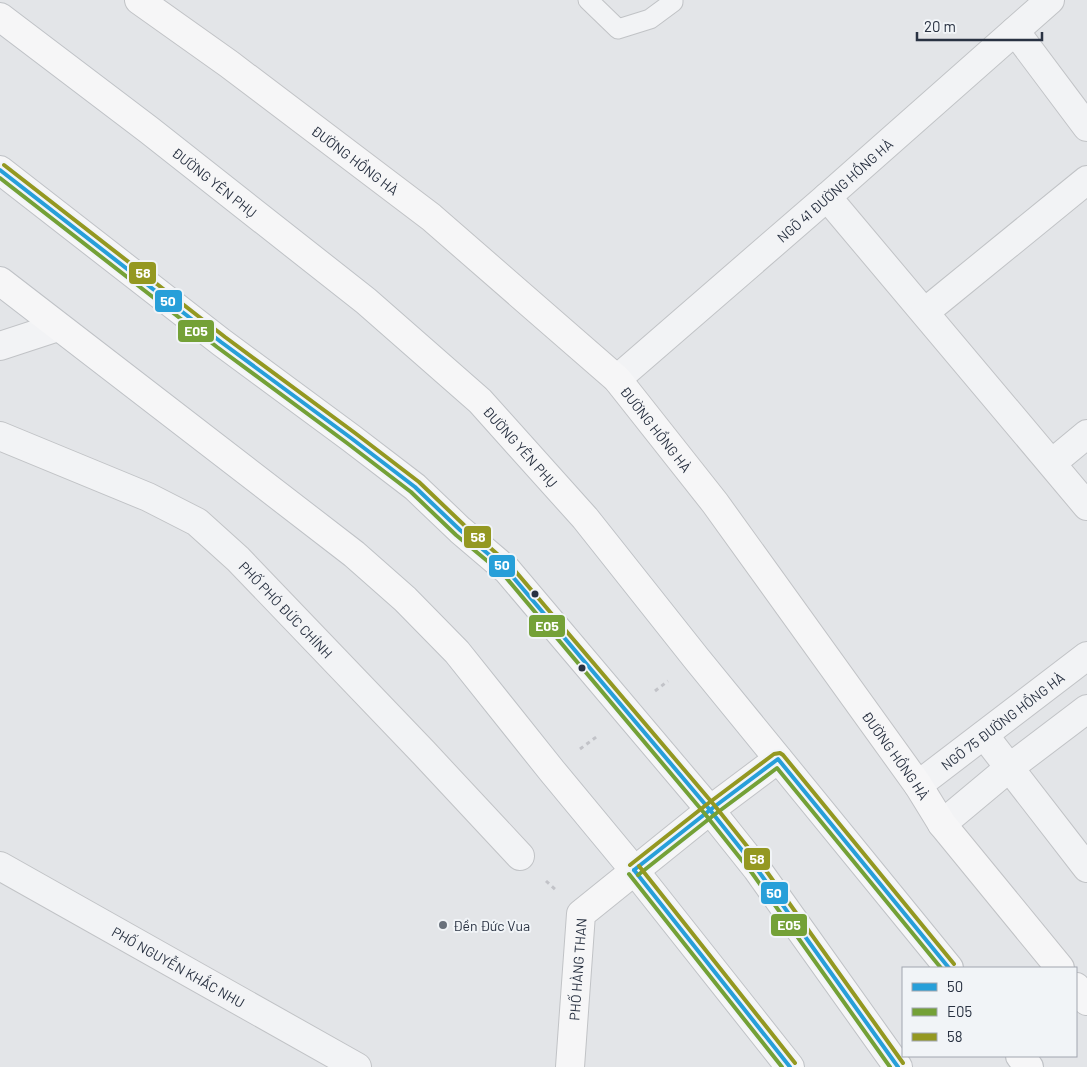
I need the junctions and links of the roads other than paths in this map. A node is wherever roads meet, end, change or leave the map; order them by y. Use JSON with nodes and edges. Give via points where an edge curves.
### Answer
{"nodes":[{"id":1,"x":139,"y":0,"type":"edge"},
{"id":2,"x":588,"y":0,"type":"edge"},
{"id":3,"x":673,"y":0,"type":"edge"},
{"id":4,"x":1050,"y":0,"type":"edge"},
{"id":5,"x":0,"y":17,"type":"edge"},
{"id":6,"x":1015,"y":31,"type":"junction"},
{"id":7,"x":1087,"y":127,"type":"edge"},
{"id":8,"x":0,"y":170,"type":"edge"},
{"id":9,"x":1087,"y":180,"type":"edge"},
{"id":10,"x":827,"y":197,"type":"junction"},
{"id":11,"x":0,"y":281,"type":"edge"},
{"id":12,"x":925,"y":312,"type":"junction"},
{"id":13,"x":58,"y":327,"type":"junction"},
{"id":14,"x":0,"y":346,"type":"edge"},
{"id":15,"x":617,"y":379,"type":"junction"},
{"id":16,"x":1087,"y":434,"type":"edge"},
{"id":17,"x":0,"y":436,"type":"edge"},
{"id":18,"x":1052,"y":463,"type":"junction"},
{"id":19,"x":1087,"y":506,"type":"edge"},
{"id":20,"x":1087,"y":656,"type":"edge"},
{"id":21,"x":1087,"y":709,"type":"edge"},
{"id":22,"x":984,"y":735,"type":"junction"},
{"id":23,"x":778,"y":759,"type":"junction"},
{"id":24,"x":1010,"y":768,"type":"junction"},
{"id":25,"x":918,"y":785,"type":"junction"},
{"id":26,"x":710,"y":810,"type":"junction"},
{"id":27,"x":942,"y":824,"type":"junction"},
{"id":28,"x":520,"y":856,"type":"road end"},
{"id":29,"x":0,"y":866,"type":"edge"},
{"id":30,"x":1087,"y":868,"type":"edge"},
{"id":31,"x":634,"y":870,"type":"junction"},
{"id":32,"x":949,"y":967,"type":"edge"},
{"id":33,"x":1059,"y":967,"type":"edge"},
{"id":34,"x":1077,"y":988,"type":"edge"},
{"id":35,"x":1087,"y":1001,"type":"edge"},
{"id":36,"x":1021,"y":1057,"type":"edge"},
{"id":37,"x":356,"y":1067,"type":"edge"},
{"id":38,"x":570,"y":1067,"type":"edge"},
{"id":39,"x":790,"y":1067,"type":"edge"},
{"id":40,"x":898,"y":1067,"type":"edge"},
{"id":41,"x":1029,"y":1067,"type":"edge"}],
"edges":[{"from":1,"to":15,"type":"main road","name":"ĐƯỜNG HỒNG HÀ","via":[[431,217]]},
{"from":2,"to":3,"type":"lane","via":[[618,28],[650,19]]},
{"from":4,"to":6,"type":"street","name":"NGÕ 41 ĐƯỜNG HỒNG HÀ"},
{"from":5,"to":23,"type":"main road","name":"ĐƯỜNG YÊN PHỤ","via":[[366,301],[480,401],[585,518]]},
{"from":6,"to":7,"type":"street"},
{"from":6,"to":10,"type":"street","name":"NGÕ 41 ĐƯỜNG HỒNG HÀ"},
{"from":8,"to":26,"type":"main road","via":[[221,342],[415,487],[507,570]]},
{"from":9,"to":12,"type":"street"},
{"from":10,"to":12,"type":"street"},
{"from":10,"to":15,"type":"street","name":"NGÕ 41 ĐƯỜNG HỒNG HÀ"},
{"from":11,"to":13,"type":"main road"},
{"from":12,"to":18,"type":"street"},
{"from":13,"to":14,"type":"street"},
{"from":13,"to":31,"type":"main road","via":[[354,554],[405,599],[457,652]]},
{"from":15,"to":25,"type":"main road","name":"ĐƯỜNG HỒNG HÀ","via":[[715,503]]},
{"from":16,"to":18,"type":"street"},
{"from":17,"to":28,"type":"street","name":"PHỐ PHÓ ĐỨC CHÍNH","via":[[148,497],[197,522],[238,559]]},
{"from":18,"to":19,"type":"street"},
{"from":20,"to":22,"type":"street","name":"NGÕ 75 ĐƯỜNG HỒNG HÀ"},
{"from":21,"to":24,"type":"street"},
{"from":22,"to":24,"type":"street"},
{"from":22,"to":25,"type":"street","name":"NGÕ 75 ĐƯỜNG HỒNG HÀ"},
{"from":23,"to":26,"type":"main road","name":"PHỐ HÀNG THAN"},
{"from":23,"to":32,"type":"main road","name":"ĐƯỜNG YÊN PHỤ"},
{"from":24,"to":27,"type":"street"},
{"from":24,"to":30,"type":"street"},
{"from":25,"to":27,"type":"main road","name":"ĐƯỜNG HỒNG HÀ"},
{"from":26,"to":31,"type":"main road","name":"PHỐ HÀNG THAN"},
{"from":26,"to":40,"type":"main road","via":[[757,869]]},
{"from":27,"to":33,"type":"main road","name":"ĐƯỜNG HỒNG HÀ"},
{"from":29,"to":37,"type":"street","name":"PHỐ NGUYỄN KHẮC NHU"},
{"from":31,"to":38,"type":"main road","name":"PHỐ HÀNG THAN","via":[[582,914]]},
{"from":31,"to":39,"type":"main road"},
{"from":34,"to":35,"type":"main road"},
{"from":36,"to":41,"type":"main road"}]}
